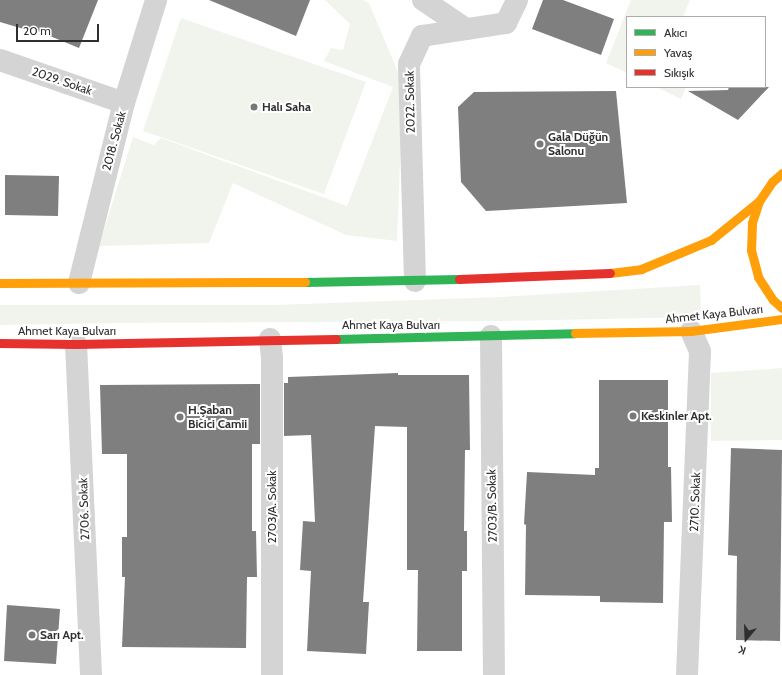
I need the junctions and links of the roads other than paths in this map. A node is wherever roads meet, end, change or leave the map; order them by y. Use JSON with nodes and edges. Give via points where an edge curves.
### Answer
{"nodes":[{"id":1,"x":156,"y":0,"type":"edge"},
{"id":2,"x":423,"y":0,"type":"edge"},
{"id":3,"x":517,"y":0,"type":"edge"},
{"id":4,"x":466,"y":29,"type":"junction"},
{"id":5,"x":0,"y":60,"type":"edge"},
{"id":6,"x":124,"y":103,"type":"junction"},
{"id":7,"x":782,"y":173,"type":"edge"},
{"id":8,"x":759,"y":201,"type":"junction"},
{"id":9,"x":415,"y":281,"type":"junction"},
{"id":10,"x":0,"y":283,"type":"edge"},
{"id":11,"x":79,"y":283,"type":"junction"},
{"id":12,"x":782,"y":308,"type":"edge"},
{"id":13,"x":782,"y":319,"type":"edge"},
{"id":14,"x":691,"y":331,"type":"junction"},
{"id":15,"x":491,"y":336,"type":"junction"},
{"id":16,"x":270,"y":339,"type":"junction"},
{"id":17,"x":0,"y":343,"type":"edge"},
{"id":18,"x":76,"y":344,"type":"junction"},
{"id":19,"x":90,"y":675,"type":"edge"},
{"id":20,"x":272,"y":675,"type":"edge"},
{"id":21,"x":494,"y":675,"type":"edge"},
{"id":22,"x":687,"y":675,"type":"edge"}],
"edges":[{"from":1,"to":6,"type":"street","name":"2018. Sokak"},
{"from":2,"to":4,"type":"street"},
{"from":3,"to":4,"type":"street","name":"2022. Sokak","via":[[506,23]]},
{"from":4,"to":9,"type":"street","name":"2022. Sokak","via":[[422,36],[409,64]]},
{"from":5,"to":6,"type":"street","name":"2029. Sokak"},
{"from":6,"to":11,"type":"street","name":"2018. Sokak"},
{"from":7,"to":8,"type":"main road","via":[[772,182]]},
{"from":8,"to":9,"type":"main road","via":[[711,240],[641,269],[613,273]]},
{"from":8,"to":12,"type":"main road","via":[[752,223],[751,250],[758,277],[773,300]]},
{"from":9,"to":11,"type":"main road"},
{"from":10,"to":11,"type":"main road"},
{"from":13,"to":14,"type":"main road","name":"Ahmet Kaya Bulvarı"},
{"from":14,"to":15,"type":"main road","name":"Ahmet Kaya Bulvarı"},
{"from":14,"to":22,"type":"street","name":"2710. Sokak","via":[[700,351]]},
{"from":15,"to":16,"type":"main road","name":"Ahmet Kaya Bulvarı"},
{"from":15,"to":21,"type":"street","name":"2703/B. Sokak"},
{"from":16,"to":18,"type":"main road","name":"Ahmet Kaya Bulvarı"},
{"from":16,"to":20,"type":"street","name":"2703/A. Sokak"},
{"from":17,"to":18,"type":"main road","name":"Ahmet Kaya Bulvarı"},
{"from":18,"to":19,"type":"street","name":"2706. Sokak"}]}
